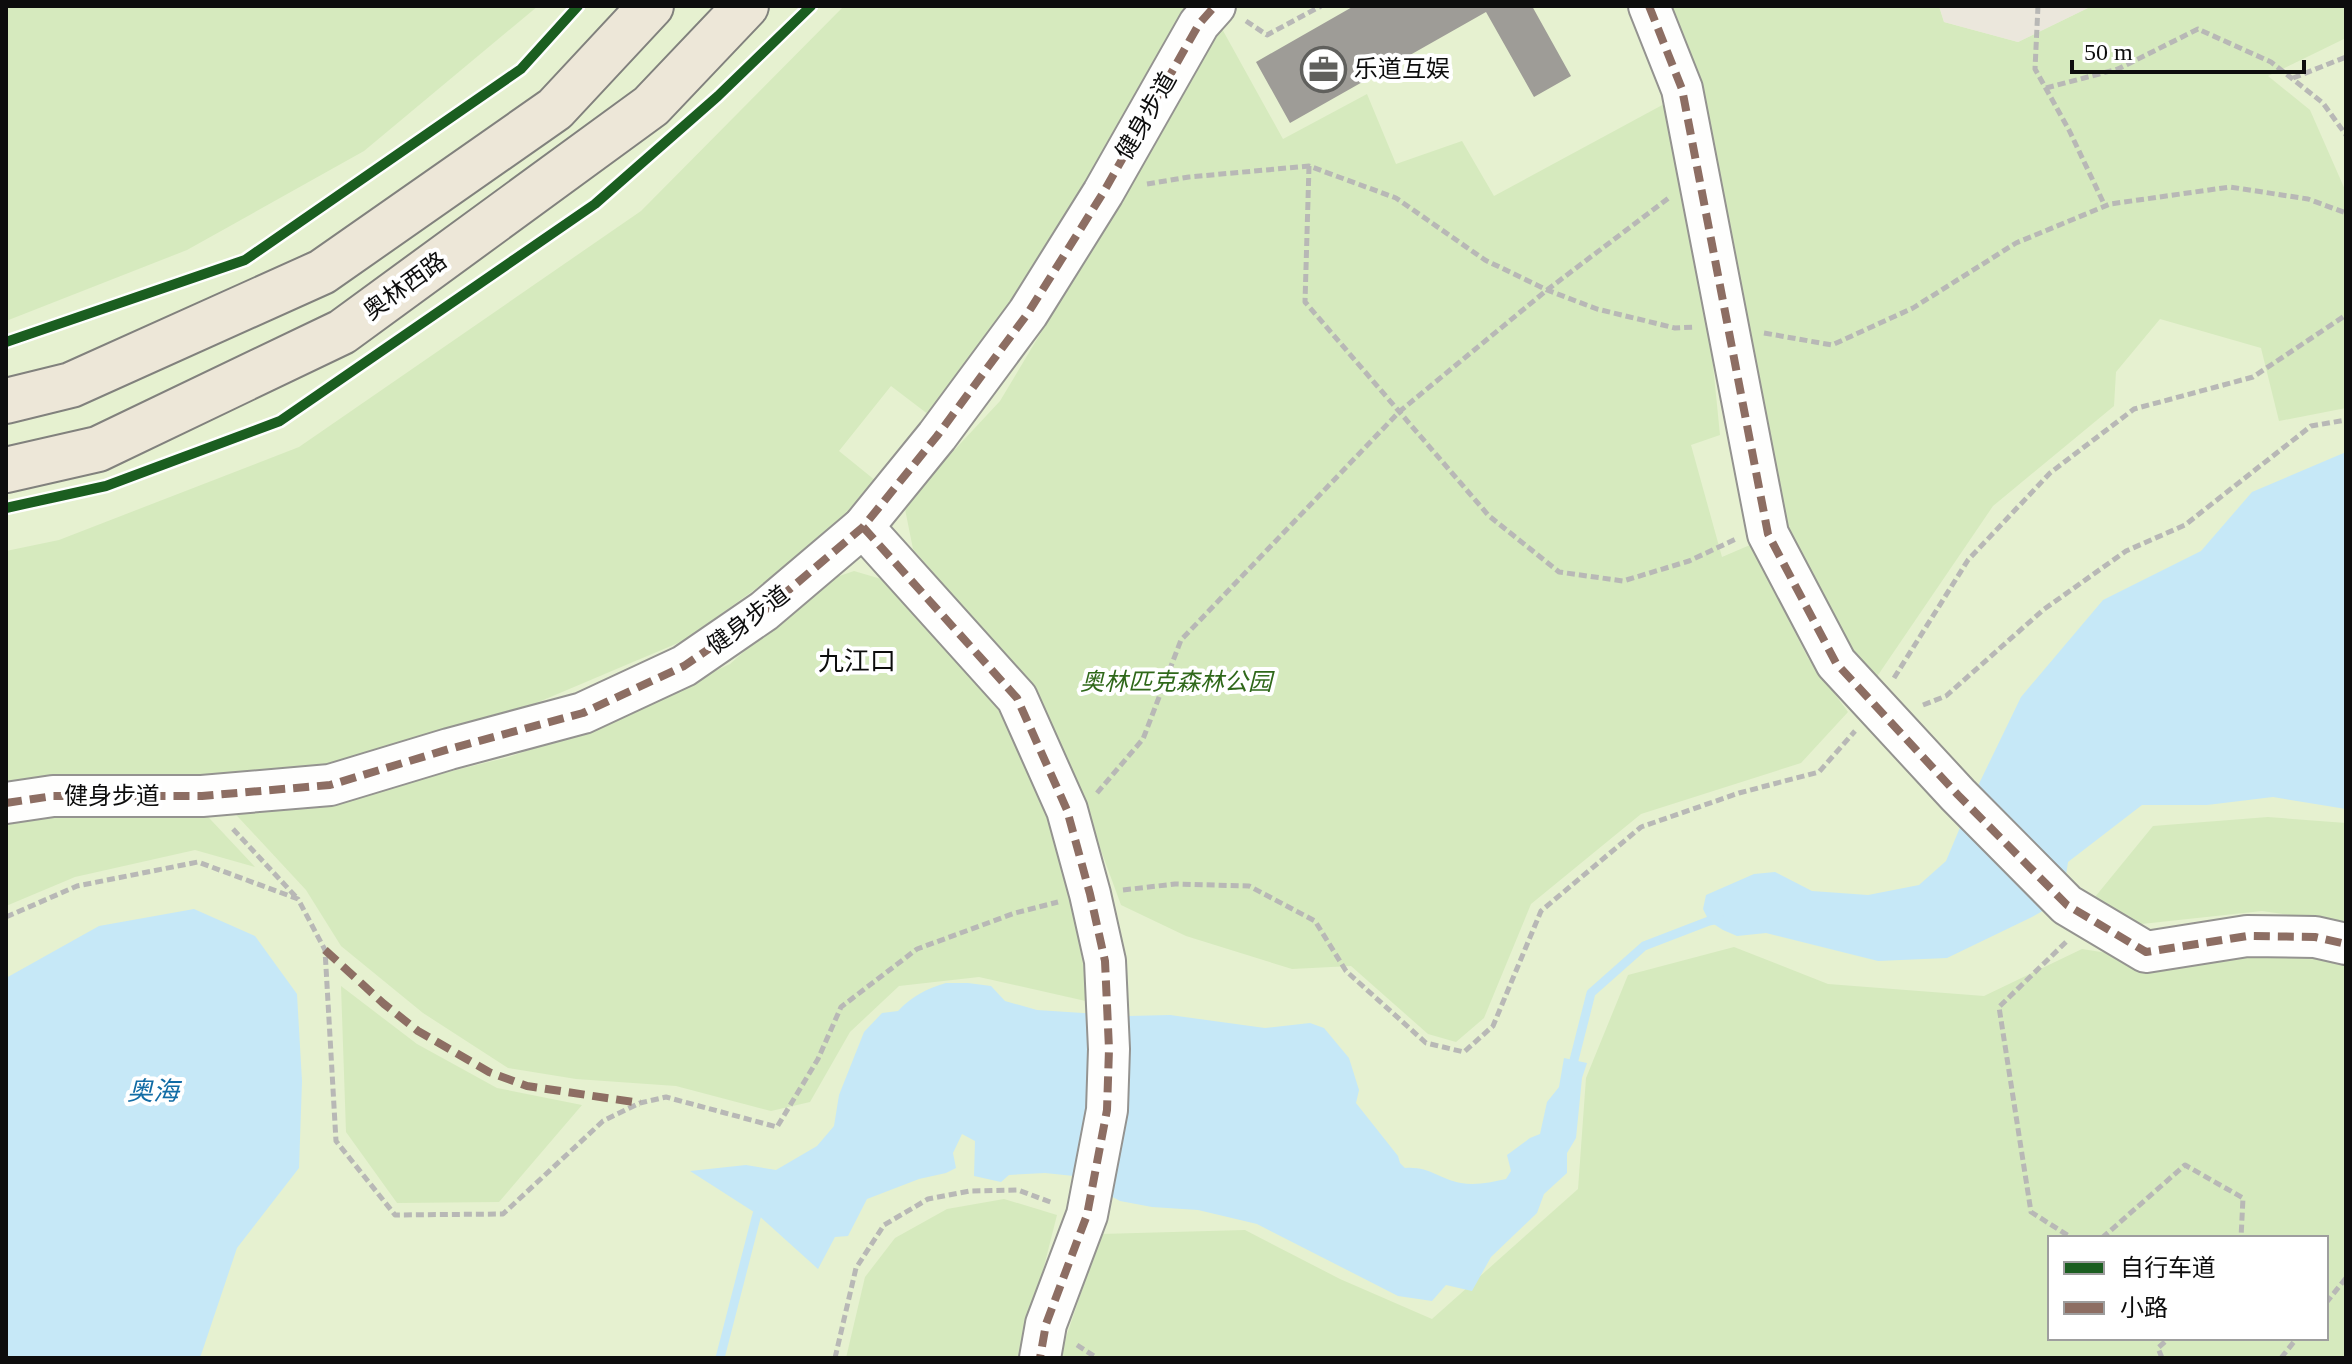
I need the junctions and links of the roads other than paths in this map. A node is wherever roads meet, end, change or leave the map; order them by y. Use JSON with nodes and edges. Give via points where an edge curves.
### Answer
{"nodes":[{"id":1,"x":651,"y":6,"type":"edge"},
{"id":2,"x":746,"y":6,"type":"edge"},
{"id":3,"x":1649,"y":6,"type":"edge"},
{"id":4,"x":1230,"y":13,"type":"edge"},
{"id":5,"x":6,"y":401,"type":"edge"},
{"id":6,"x":6,"y":470,"type":"edge"},
{"id":7,"x":863,"y":527,"type":"junction"},
{"id":8,"x":6,"y":803,"type":"edge"},
{"id":9,"x":2346,"y":944,"type":"edge"},
{"id":10,"x":1040,"y":1358,"type":"edge"}],
"edges":[{"from":1,"to":5,"type":"main road","via":[[555,109],[322,272],[71,385]]},
{"from":2,"to":6,"type":"main road","name":"奥林西路","via":[[651,106],[342,332],[98,449]]},
{"from":3,"to":9,"type":"street","via":[[1682,89],[1765,524],[1836,663],[1958,795],[2078,912],[2146,952],[2247,936],[2315,937]]},
{"from":4,"to":7,"type":"street","name":"健身步道","via":[[1199,24],[1028,313]]},
{"from":7,"to":8,"type":"street","name":"健身步道","via":[[764,611],[684,666],[583,713],[330,785],[202,796],[53,796]]},
{"from":7,"to":10,"type":"street","via":[[1017,698],[1067,810],[1105,961],[1107,1110],[1088,1205],[1046,1324]]}]}
